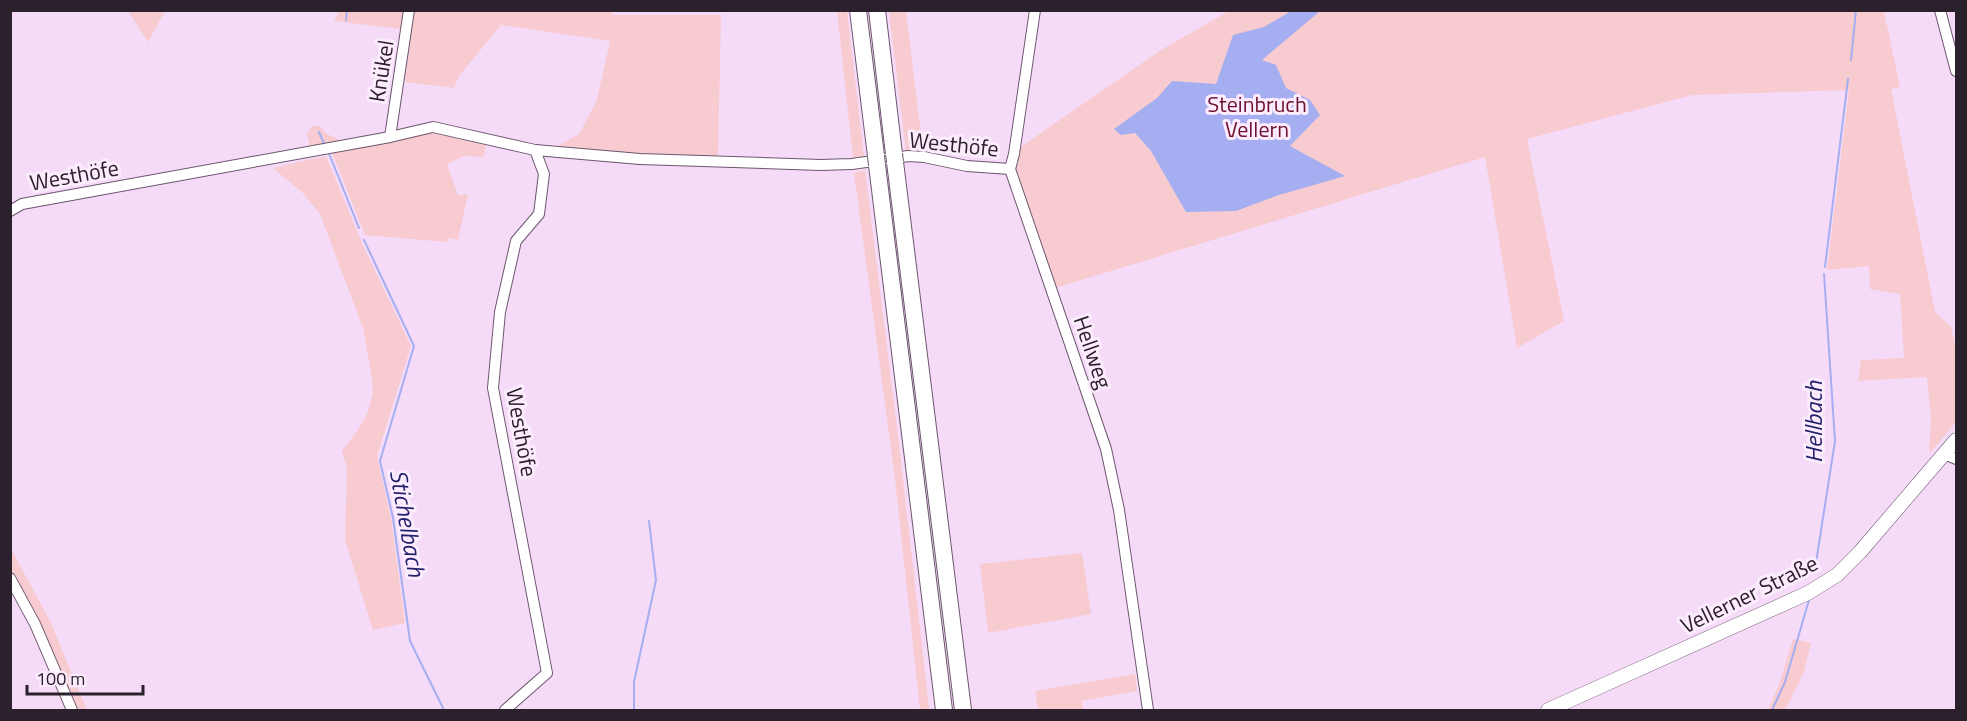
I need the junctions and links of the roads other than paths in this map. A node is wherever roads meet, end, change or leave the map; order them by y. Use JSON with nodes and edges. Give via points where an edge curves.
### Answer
{"nodes":[{"id":1,"x":409,"y":10,"type":"edge"},
{"id":2,"x":858,"y":10,"type":"edge"},
{"id":3,"x":877,"y":10,"type":"edge"},
{"id":4,"x":1035,"y":10,"type":"edge"},
{"id":5,"x":1940,"y":10,"type":"edge"},
{"id":6,"x":1956,"y":71,"type":"edge"},
{"id":7,"x":390,"y":137,"type":"junction"},
{"id":8,"x":535,"y":150,"type":"junction"},
{"id":9,"x":1010,"y":169,"type":"junction"},
{"id":10,"x":10,"y":211,"type":"edge"},
{"id":11,"x":1956,"y":440,"type":"edge"},
{"id":12,"x":1950,"y":456,"type":"edge"},
{"id":13,"x":10,"y":578,"type":"edge"},
{"id":14,"x":72,"y":711,"type":"edge"},
{"id":15,"x":505,"y":711,"type":"edge"},
{"id":16,"x":944,"y":711,"type":"edge"},
{"id":17,"x":963,"y":711,"type":"edge"},
{"id":18,"x":1148,"y":711,"type":"edge"},
{"id":19,"x":1548,"y":711,"type":"edge"}],
"edges":[{"from":1,"to":7,"type":"street","name":"Knükel"},
{"from":2,"to":16,"type":"highway"},
{"from":3,"to":17,"type":"highway"},
{"from":4,"to":9,"type":"street"},
{"from":5,"to":6,"type":"street"},
{"from":7,"to":8,"type":"street","name":"Westhöfe","via":[[432,127]]},
{"from":7,"to":10,"type":"street","name":"Westhöfe","via":[[22,204]]},
{"from":8,"to":9,"type":"street","name":"Westhöfe","via":[[640,159],[821,165],[908,156]]},
{"from":8,"to":15,"type":"street","name":"Westhöfe","via":[[544,174],[539,214],[516,241],[500,312],[493,388],[547,673]]},
{"from":9,"to":18,"type":"street","name":"Hellweg","via":[[1106,449],[1119,510]]},
{"from":11,"to":12,"type":"main road","name":"Vellerner Straße"},
{"from":12,"to":19,"type":"main road","name":"Vellerner Straße","via":[[1837,575],[1808,593]]},
{"from":13,"to":14,"type":"street","via":[[35,624]]}]}
